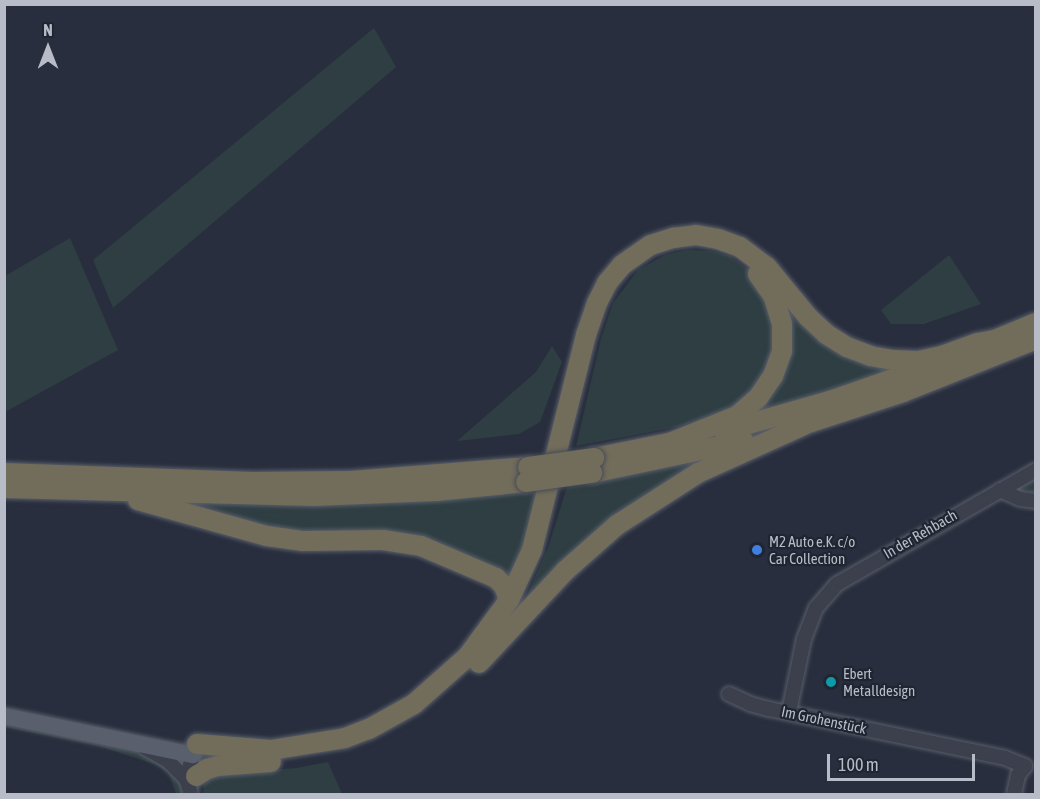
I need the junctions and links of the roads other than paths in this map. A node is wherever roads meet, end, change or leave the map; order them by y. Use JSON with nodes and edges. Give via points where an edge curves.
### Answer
{"nodes":[{"id":1,"x":1032,"y":330,"type":"edge"},
{"id":2,"x":998,"y":347,"type":"junction"},
{"id":3,"x":804,"y":425,"type":"junction"},
{"id":4,"x":667,"y":444,"type":"junction"},
{"id":5,"x":593,"y":465,"type":"junction"},
{"id":6,"x":1035,"y":470,"type":"edge"},
{"id":7,"x":4,"y":473,"type":"edge"},
{"id":8,"x":527,"y":475,"type":"junction"},
{"id":9,"x":4,"y":488,"type":"edge"},
{"id":10,"x":74,"y":490,"type":"junction"},
{"id":11,"x":1000,"y":490,"type":"junction"},
{"id":12,"x":1035,"y":501,"type":"edge"},
{"id":13,"x":509,"y":600,"type":"junction"},
{"id":14,"x":493,"y":647,"type":"junction"},
{"id":15,"x":729,"y":694,"type":"dead end"},
{"id":16,"x":789,"y":712,"type":"junction"},
{"id":17,"x":4,"y":716,"type":"edge"},
{"id":18,"x":69,"y":728,"type":"junction"},
{"id":19,"x":138,"y":745,"type":"junction"},
{"id":20,"x":196,"y":752,"type":"junction"},
{"id":21,"x":273,"y":762,"type":"junction"},
{"id":22,"x":1030,"y":764,"type":"edge"},
{"id":23,"x":192,"y":786,"type":"edge"},
{"id":24,"x":1014,"y":795,"type":"edge"}],
"edges":[{"from":1,"to":2,"type":"highway"},
{"from":2,"to":3,"type":"highway","via":[[903,392]]},
{"from":2,"to":4,"type":"highway","via":[[833,400]]},
{"from":2,"to":13,"type":"highway","via":[[924,360],[870,356],[836,341],[817,326],[767,267],[740,247],[696,236],[651,245],[622,265],[597,303],[540,526]]},
{"from":3,"to":5,"type":"highway","via":[[699,452]]},
{"from":3,"to":14,"type":"highway","via":[[714,465],[638,510],[565,571]]},
{"from":4,"to":5,"type":"highway"},
{"from":4,"to":14,"type":"highway","via":[[743,411],[765,391],[780,360],[782,324],[770,289],[744,262],[716,249],[686,247],[656,255],[630,273],[612,298],[600,326],[542,553],[521,600]]},
{"from":5,"to":8,"type":"highway","bridge":true},
{"from":6,"to":11,"type":"street","name":"In der Rehbach"},
{"from":7,"to":8,"type":"highway","via":[[252,482]]},
{"from":8,"to":10,"type":"highway","via":[[436,491],[314,496]]},
{"from":9,"to":10,"type":"highway"},
{"from":10,"to":13,"type":"highway","via":[[91,496],[141,501],[267,536],[302,541],[382,540],[421,546],[496,578]]},
{"from":11,"to":12,"type":"street"},
{"from":11,"to":16,"type":"street","name":"In der Rehbach","via":[[837,584],[816,608],[804,639]]},
{"from":13,"to":20,"type":"highway","via":[[452,673],[414,704],[369,729],[345,738],[279,749]]},
{"from":14,"to":21,"type":"highway","via":[[443,697],[389,733],[331,753]]},
{"from":15,"to":16,"type":"street","name":"Im Grohenstück","via":[[750,704]]},
{"from":16,"to":22,"type":"street","name":"Im Grohenstück"},
{"from":17,"to":18,"type":"main road"},
{"from":18,"to":19,"type":"main road"},
{"from":18,"to":20,"type":"main road"},
{"from":19,"to":20,"type":"main road"},
{"from":19,"to":23,"type":"street","via":[[167,760]]},
{"from":20,"to":21,"type":"highway"},
{"from":20,"to":23,"type":"street"},
{"from":21,"to":23,"type":"highway","via":[[215,766]]},
{"from":22,"to":24,"type":"street","via":[[1018,775]]}]}
